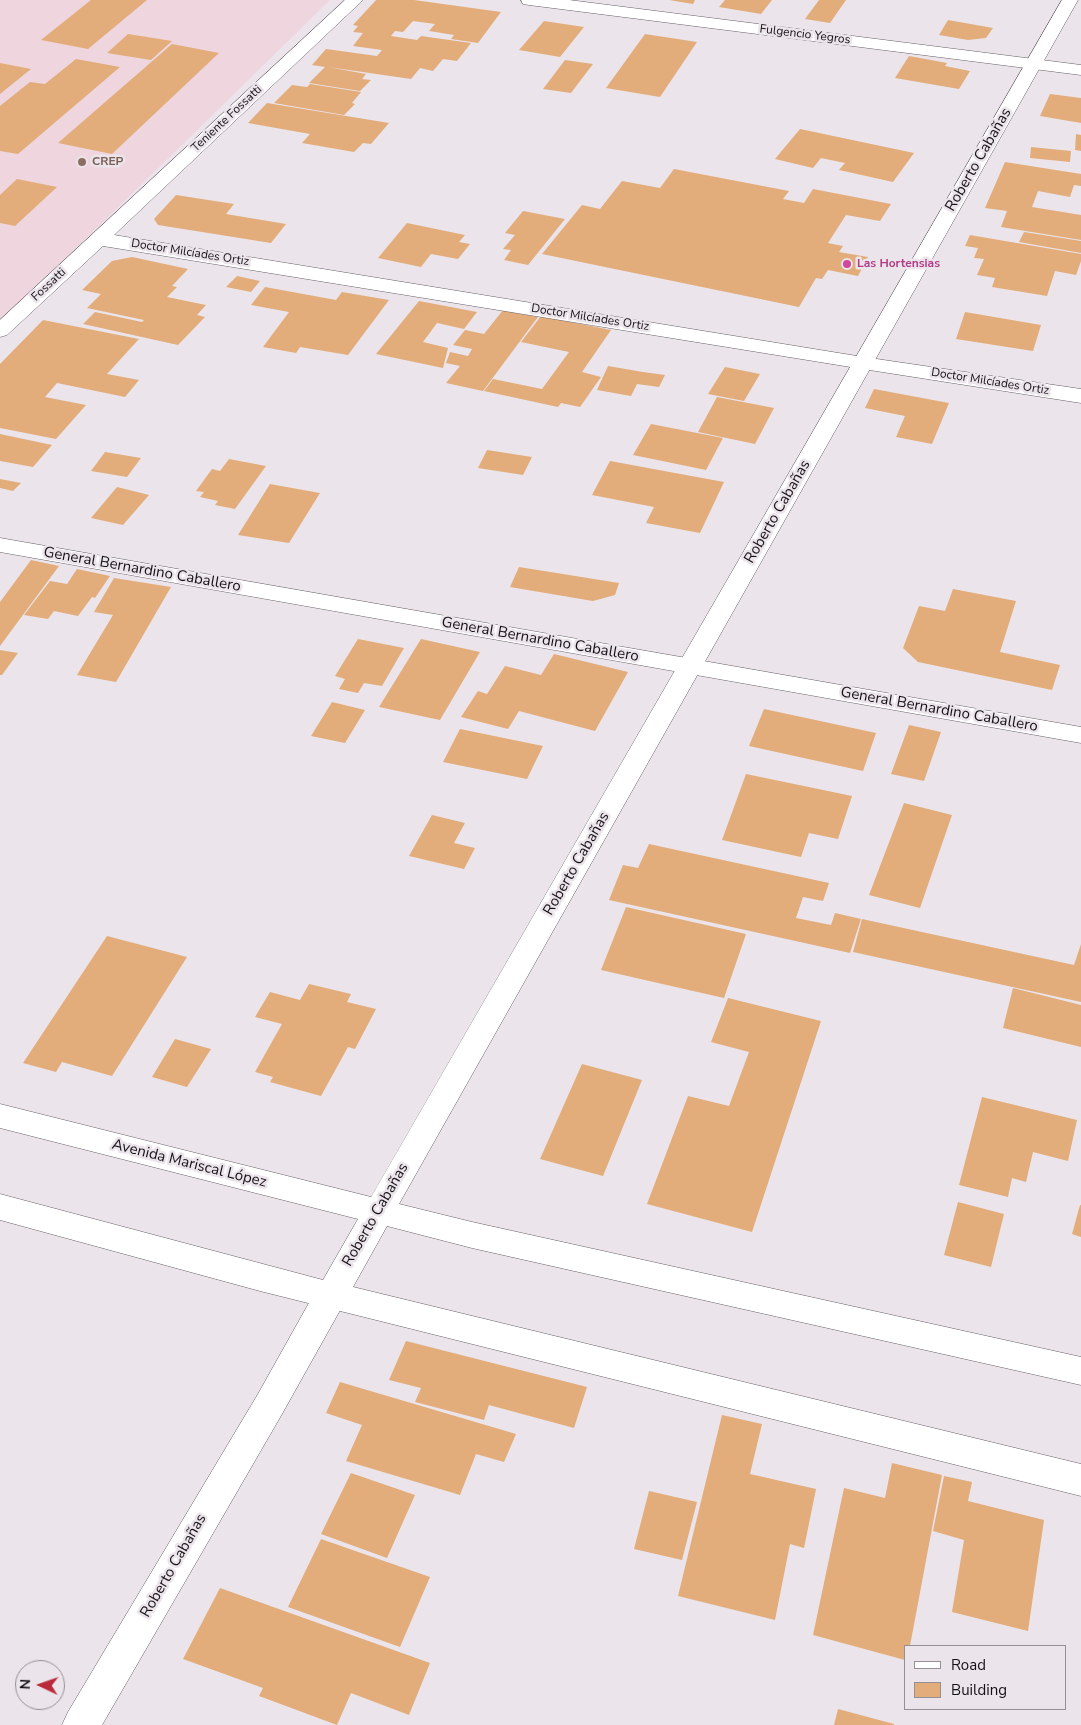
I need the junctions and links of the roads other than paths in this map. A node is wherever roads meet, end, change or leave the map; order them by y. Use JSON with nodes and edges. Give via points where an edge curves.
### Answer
{"nodes":[{"id":1,"x":354,"y":0,"type":"edge"},
{"id":2,"x":528,"y":0,"type":"edge"},
{"id":3,"x":1070,"y":0,"type":"edge"},
{"id":4,"x":1034,"y":64,"type":"junction"},
{"id":5,"x":1081,"y":70,"type":"edge"},
{"id":6,"x":99,"y":238,"type":"junction"},
{"id":7,"x":0,"y":331,"type":"edge"},
{"id":8,"x":864,"y":363,"type":"junction"},
{"id":9,"x":1081,"y":396,"type":"edge"},
{"id":10,"x":0,"y":545,"type":"edge"},
{"id":11,"x":690,"y":666,"type":"junction"},
{"id":12,"x":1081,"y":735,"type":"edge"},
{"id":13,"x":0,"y":1116,"type":"edge"},
{"id":14,"x":0,"y":1207,"type":"edge"},
{"id":15,"x":378,"y":1212,"type":"junction"},
{"id":16,"x":331,"y":1295,"type":"junction"},
{"id":17,"x":1081,"y":1371,"type":"edge"},
{"id":18,"x":1081,"y":1480,"type":"edge"},
{"id":19,"x":81,"y":1725,"type":"edge"}],
"edges":[{"from":1,"to":6,"type":"street","name":"Teniente Fossatti"},
{"from":2,"to":4,"type":"street","name":"Fulgencio Yegros"},
{"from":3,"to":4,"type":"street","name":"Roberto Cabañas"},
{"from":4,"to":5,"type":"street","name":"Fulgencio Yegros"},
{"from":4,"to":8,"type":"street","name":"Roberto Cabañas"},
{"from":6,"to":7,"type":"street","name":"Fossatti"},
{"from":6,"to":8,"type":"street","name":"Doctor Milcíades Ortiz"},
{"from":8,"to":9,"type":"street","name":"Doctor Milcíades Ortiz"},
{"from":8,"to":11,"type":"street","name":"Roberto Cabañas"},
{"from":10,"to":11,"type":"street","name":"General Bernardino Caballero"},
{"from":11,"to":12,"type":"street","name":"General Bernardino Caballero"},
{"from":11,"to":15,"type":"street","name":"Roberto Cabañas"},
{"from":13,"to":15,"type":"street","name":"Avenida Mariscal López"},
{"from":14,"to":16,"type":"street"},
{"from":15,"to":16,"type":"street","name":"Roberto Cabañas"},
{"from":15,"to":17,"type":"street","name":"Avenida Mariscal López"},
{"from":16,"to":18,"type":"street"},
{"from":16,"to":19,"type":"street","name":"Roberto Cabañas"}]}
